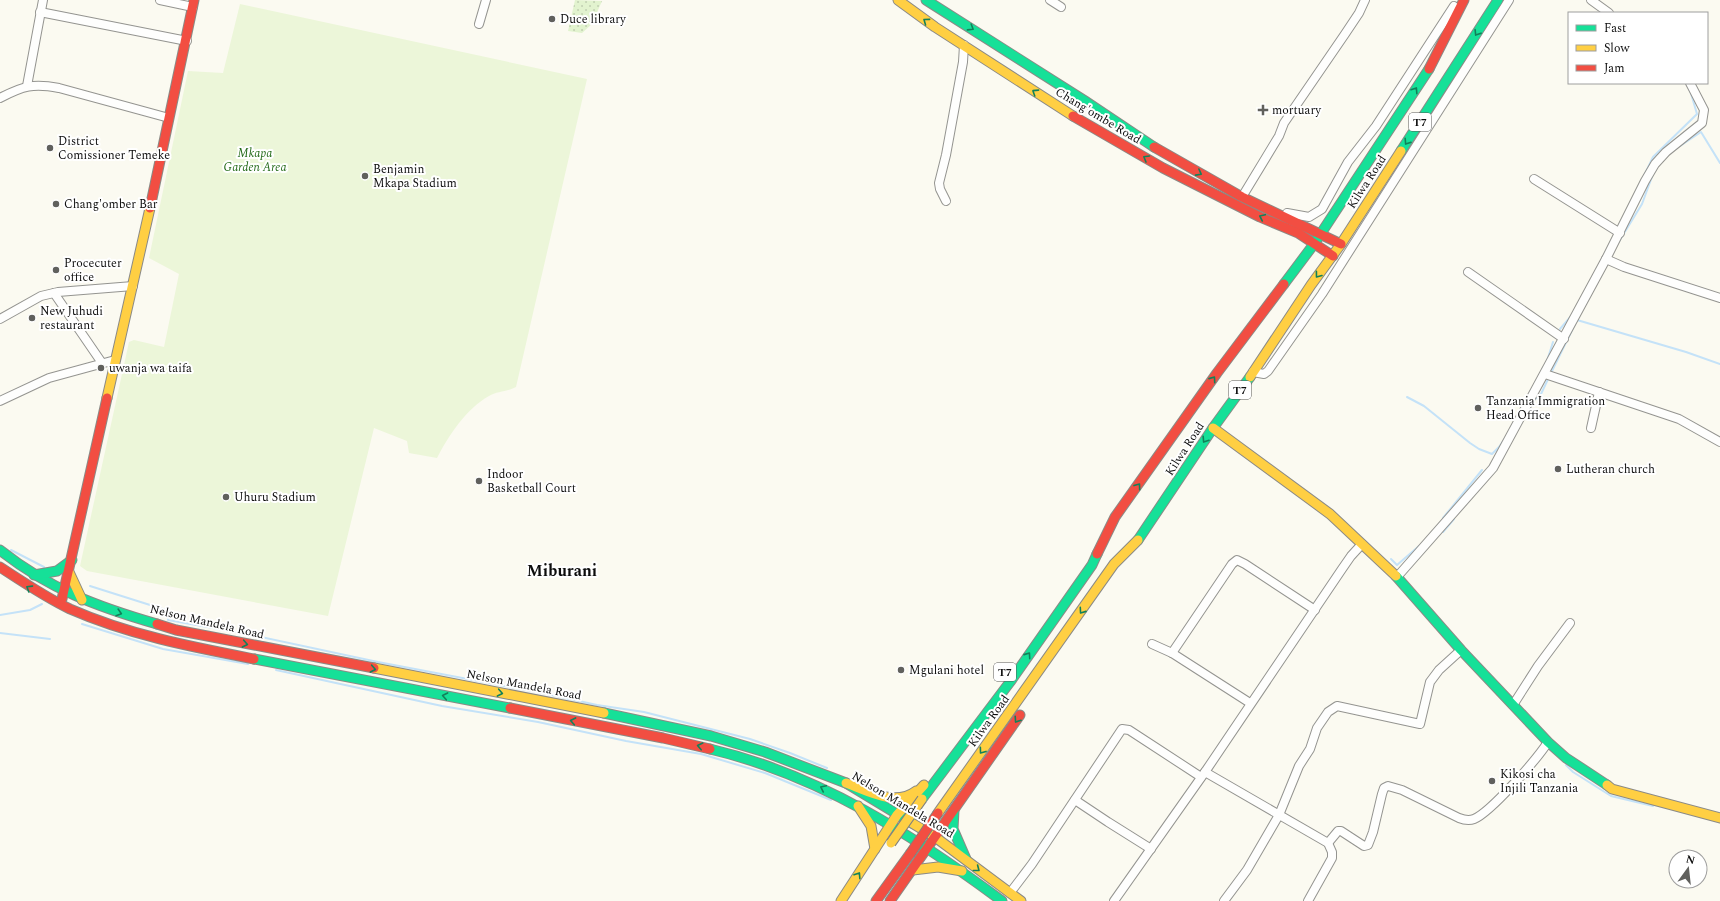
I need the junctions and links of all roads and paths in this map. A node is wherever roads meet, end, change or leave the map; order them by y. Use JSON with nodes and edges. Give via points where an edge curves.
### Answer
{"nodes":[{"id":1,"x":43,"y":0,"type":"edge"},
{"id":2,"x":160,"y":0,"type":"edge"},
{"id":3,"x":486,"y":0,"type":"edge"},
{"id":4,"x":898,"y":0,"type":"edge"},
{"id":5,"x":926,"y":0,"type":"edge"},
{"id":6,"x":1050,"y":0,"type":"edge"},
{"id":7,"x":1365,"y":0,"type":"edge"},
{"id":8,"x":1457,"y":0,"type":"edge"},
{"id":9,"x":1464,"y":0,"type":"edge"},
{"id":10,"x":1498,"y":0,"type":"edge"},
{"id":11,"x":1509,"y":0,"type":"edge"},
{"id":12,"x":1590,"y":0,"type":"edge"},
{"id":13,"x":194,"y":4,"type":"edge"},
{"id":14,"x":1061,"y":7,"type":"dead end"},
{"id":15,"x":40,"y":12,"type":"junction"},
{"id":16,"x":1608,"y":12,"type":"edge"},
{"id":17,"x":479,"y":24,"type":"dead end"},
{"id":18,"x":187,"y":41,"type":"junction"},
{"id":19,"x":964,"y":45,"type":"junction"},
{"id":20,"x":1691,"y":84,"type":"edge"},
{"id":21,"x":27,"y":86,"type":"junction"},
{"id":22,"x":0,"y":98,"type":"edge"},
{"id":23,"x":169,"y":118,"type":"junction"},
{"id":24,"x":1534,"y":178,"type":"dead end"},
{"id":25,"x":1242,"y":197,"type":"junction"},
{"id":26,"x":946,"y":201,"type":"dead end"},
{"id":27,"x":1273,"y":211,"type":"junction"},
{"id":28,"x":1331,"y":218,"type":"junction"},
{"id":29,"x":1297,"y":222,"type":"junction"},
{"id":30,"x":1298,"y":233,"type":"junction"},
{"id":31,"x":1620,"y":233,"type":"junction"},
{"id":32,"x":1320,"y":234,"type":"junction"},
{"id":33,"x":1314,"y":244,"type":"junction"},
{"id":34,"x":1341,"y":244,"type":"junction"},
{"id":35,"x":1333,"y":256,"type":"junction"},
{"id":36,"x":1304,"y":257,"type":"junction"},
{"id":37,"x":1606,"y":259,"type":"junction"},
{"id":38,"x":1468,"y":272,"type":"dead end"},
{"id":39,"x":133,"y":286,"type":"junction"},
{"id":40,"x":54,"y":293,"type":"junction"},
{"id":41,"x":1720,"y":298,"type":"edge"},
{"id":42,"x":0,"y":319,"type":"edge"},
{"id":43,"x":1564,"y":339,"type":"junction"},
{"id":44,"x":115,"y":360,"type":"junction"},
{"id":45,"x":102,"y":363,"type":"junction"},
{"id":46,"x":1253,"y":372,"type":"junction"},
{"id":47,"x":1545,"y":374,"type":"junction"},
{"id":48,"x":1599,"y":392,"type":"junction"},
{"id":49,"x":0,"y":401,"type":"edge"},
{"id":50,"x":1214,"y":428,"type":"junction"},
{"id":51,"x":1591,"y":428,"type":"dead end"},
{"id":52,"x":1720,"y":442,"type":"edge"},
{"id":53,"x":1115,"y":517,"type":"junction"},
{"id":54,"x":1141,"y":538,"type":"junction"},
{"id":55,"x":1362,"y":544,"type":"junction"},
{"id":56,"x":0,"y":550,"type":"edge"},
{"id":57,"x":72,"y":560,"type":"junction"},
{"id":58,"x":0,"y":567,"type":"edge"},
{"id":59,"x":69,"y":572,"type":"junction"},
{"id":60,"x":34,"y":576,"type":"junction"},
{"id":61,"x":1397,"y":577,"type":"junction"},
{"id":62,"x":65,"y":592,"type":"junction"},
{"id":63,"x":1057,"y":599,"type":"dead end"},
{"id":64,"x":82,"y":600,"type":"junction"},
{"id":65,"x":60,"y":604,"type":"junction"},
{"id":66,"x":1315,"y":610,"type":"junction"},
{"id":67,"x":1570,"y":623,"type":"dead end"},
{"id":68,"x":1152,"y":644,"type":"dead end"},
{"id":69,"x":1461,"y":650,"type":"junction"},
{"id":70,"x":1172,"y":654,"type":"junction"},
{"id":71,"x":1056,"y":663,"type":"dead end"},
{"id":72,"x":1250,"y":703,"type":"junction"},
{"id":73,"x":981,"y":705,"type":"dead end"},
{"id":74,"x":1513,"y":705,"type":"junction"},
{"id":75,"x":1024,"y":709,"type":"dead end"},
{"id":76,"x":1548,"y":742,"type":"junction"},
{"id":77,"x":1203,"y":774,"type":"junction"},
{"id":78,"x":846,"y":783,"type":"junction"},
{"id":79,"x":923,"y":787,"type":"junction"},
{"id":80,"x":1075,"y":800,"type":"junction"},
{"id":81,"x":858,"y":806,"type":"junction"},
{"id":82,"x":954,"y":810,"type":"junction"},
{"id":83,"x":898,"y":815,"type":"junction"},
{"id":84,"x":1279,"y":815,"type":"junction"},
{"id":85,"x":1720,"y":818,"type":"edge"},
{"id":86,"x":891,"y":824,"type":"junction"},
{"id":87,"x":935,"y":837,"type":"junction"},
{"id":88,"x":1328,"y":843,"type":"junction"},
{"id":89,"x":889,"y":846,"type":"dead end"},
{"id":90,"x":928,"y":847,"type":"junction"},
{"id":91,"x":875,"y":849,"type":"junction"},
{"id":92,"x":1151,"y":849,"type":"junction"},
{"id":93,"x":966,"y":859,"type":"junction"},
{"id":94,"x":874,"y":867,"type":"dead end"},
{"id":95,"x":913,"y":870,"type":"junction"},
{"id":96,"x":962,"y":871,"type":"junction"},
{"id":97,"x":1010,"y":893,"type":"junction"},
{"id":98,"x":841,"y":901,"type":"edge"},
{"id":99,"x":851,"y":901,"type":"edge"},
{"id":100,"x":876,"y":901,"type":"edge"},
{"id":101,"x":890,"y":901,"type":"edge"},
{"id":102,"x":1002,"y":901,"type":"edge"},
{"id":103,"x":1021,"y":901,"type":"edge"},
{"id":104,"x":1114,"y":901,"type":"edge"},
{"id":105,"x":1224,"y":901,"type":"edge"},
{"id":106,"x":1308,"y":901,"type":"edge"}],
"edges":[{"from":1,"to":15,"type":"street"},
{"from":2,"to":13,"type":"street"},
{"from":3,"to":17,"type":"street"},
{"from":19,"to":4,"type":"main road","name":"Chang'ombe Road","one_way":true,"via":[[934,27]]},
{"from":5,"to":25,"type":"main road","name":"Chang'ombe Road","one_way":true,"via":[[1165,155]]},
{"from":6,"to":14,"type":"street"},
{"from":7,"to":25,"type":"street","via":[[1359,13],[1284,124]]},
{"from":8,"to":27,"type":"street","via":[[1376,126],[1348,162],[1322,209],[1309,217]]},
{"from":28,"to":9,"type":"main road","name":"Kilwa Road","number":"T7","one_way":true,"via":[[1429,68]]},
{"from":10,"to":34,"type":"main road","name":"Kilwa Road","number":"T7","one_way":true},
{"from":11,"to":46,"type":"street","via":[[1322,294],[1268,371],[1264,374]]},
{"from":12,"to":16,"type":"street"},
{"from":13,"to":18,"type":"main road"},
{"from":15,"to":18,"type":"street"},
{"from":15,"to":21,"type":"street"},
{"from":18,"to":23,"type":"main road"},
{"from":19,"to":26,"type":"street","via":[[963,62],[939,183]]},
{"from":30,"to":19,"type":"main road","name":"Chang'ombe Road","one_way":true,"via":[[1260,217],[1163,168],[1033,91]]},
{"from":20,"to":31,"type":"street","via":[[1704,110],[1702,122],[1655,164]]},
{"from":21,"to":22,"type":"street"},
{"from":21,"to":23,"type":"street","via":[[59,88]]},
{"from":23,"to":39,"type":"main road"},
{"from":24,"to":31,"type":"street"},
{"from":25,"to":27,"type":"main road","name":"Chang'ombe Road"},
{"from":27,"to":29,"type":"main road","name":"Chang'ombe Road"},
{"from":28,"to":29,"type":"main road","name":"Chang'ombe Road","via":[[1311,224]]},
{"from":28,"to":32,"type":"main road","name":"Kilwa Road","number":"T7"},
{"from":29,"to":32,"type":"main road","name":"Chang'ombe Road"},
{"from":30,"to":33,"type":"main road","name":"Chang'ombe Road"},
{"from":30,"to":36,"type":"main road","via":[[1305,247]]},
{"from":31,"to":37,"type":"street"},
{"from":32,"to":33,"type":"main road","name":"Kilwa Road","number":"T7"},
{"from":32,"to":34,"type":"main road","name":"Chang'ombe Road"},
{"from":33,"to":35,"type":"main road","name":"Chang'ombe Road"},
{"from":33,"to":36,"type":"main road","name":"Kilwa Road","number":"T7"},
{"from":34,"to":35,"type":"main road","name":"Kilwa Road","number":"T7"},
{"from":35,"to":46,"type":"main road","name":"Kilwa Road","number":"T7","one_way":true},
{"from":53,"to":36,"type":"main road","name":"Kilwa Road","number":"T7","one_way":true,"via":[[1217,373]]},
{"from":37,"to":41,"type":"street"},
{"from":37,"to":43,"type":"street"},
{"from":38,"to":43,"type":"street"},
{"from":39,"to":40,"type":"street"},
{"from":39,"to":44,"type":"main road"},
{"from":40,"to":42,"type":"street","via":[[41,296]]},
{"from":40,"to":45,"type":"street"},
{"from":43,"to":47,"type":"street"},
{"from":44,"to":45,"type":"street"},
{"from":44,"to":57,"type":"main road"},
{"from":45,"to":49,"type":"street","via":[[49,378]]},
{"from":46,"to":50,"type":"main road","name":"Kilwa Road","number":"T7"},
{"from":47,"to":48,"type":"street"},
{"from":47,"to":61,"type":"street","via":[[1493,468]]},
{"from":48,"to":51,"type":"street"},
{"from":48,"to":52,"type":"street","via":[[1679,419]]},
{"from":50,"to":54,"type":"main road","name":"Kilwa Road","number":"T7","one_way":true},
{"from":50,"to":55,"type":"main road","via":[[1330,514]]},
{"from":53,"to":63,"type":"main road","number":"T7"},
{"from":89,"to":53,"type":"main road","name":"Kilwa Road","number":"T7","one_way":true,"bridge":true,"via":[[1010,682],[1092,565]]},
{"from":54,"to":71,"type":"main road","number":"T7"},
{"from":54,"to":100,"type":"main road","name":"Kilwa Road","number":"T7","one_way":true,"bridge":true,"via":[[1114,564]]},
{"from":55,"to":61,"type":"main road"},
{"from":55,"to":66,"type":"street"},
{"from":56,"to":60,"type":"main road","name":"Nelson Mandela Road"},
{"from":57,"to":59,"type":"main road"},
{"from":57,"to":60,"type":"main road","via":[[57,571]]},
{"from":65,"to":58,"type":"main road","name":"Nelson Mandela Road","one_way":true,"via":[[34,591]]},
{"from":59,"to":62,"type":"main road"},
{"from":59,"to":64,"type":"main road"},
{"from":60,"to":62,"type":"main road","name":"Nelson Mandela Road"},
{"from":61,"to":69,"type":"main road"},
{"from":62,"to":64,"type":"main road","name":"Nelson Mandela Road"},
{"from":62,"to":65,"type":"main road"},
{"from":64,"to":78,"type":"main road","name":"Nelson Mandela Road","one_way":true,"via":[[176,630],[601,712],[711,736],[765,752]]},
{"from":81,"to":65,"type":"main road","name":"Nelson Mandela Road","one_way":true,"via":[[794,775],[712,749],[220,652],[128,630],[90,618]]},
{"from":66,"to":70,"type":"street","via":[[1237,560]]},
{"from":66,"to":72,"type":"street"},
{"from":67,"to":74,"type":"street"},
{"from":68,"to":70,"type":"street"},
{"from":69,"to":74,"type":"main road"},
{"from":69,"to":84,"type":"street","via":[[1430,682],[1420,724],[1337,706],[1328,712],[1317,728]]},
{"from":70,"to":72,"type":"street"},
{"from":72,"to":77,"type":"street"},
{"from":73,"to":79,"type":"main road"},
{"from":74,"to":76,"type":"main road"},
{"from":75,"to":82,"type":"main road","one_way":true},
{"from":76,"to":85,"type":"main road","via":[[1566,758],[1612,789]]},
{"from":76,"to":88,"type":"street","via":[[1500,798],[1473,820],[1459,818],[1402,790],[1388,786],[1384,788],[1368,845],[1364,846],[1341,831],[1338,831]]},
{"from":77,"to":80,"type":"street","via":[[1129,730],[1122,729]]},
{"from":77,"to":84,"type":"street"},
{"from":77,"to":92,"type":"street"},
{"from":78,"to":79,"type":"main road","via":[[883,796],[902,798]]},
{"from":78,"to":83,"type":"main road","name":"Nelson Mandela Road"},
{"from":79,"to":83,"type":"main road"},
{"from":80,"to":92,"type":"street"},
{"from":80,"to":97,"type":"street"},
{"from":81,"to":86,"type":"main road","name":"Nelson Mandela Road"},
{"from":81,"to":91,"type":"main road","via":[[872,824]]},
{"from":82,"to":87,"type":"main road"},
{"from":82,"to":93,"type":"main road","via":[[953,829]]},
{"from":83,"to":86,"type":"main road"},
{"from":83,"to":87,"type":"main road","name":"Nelson Mandela Road"},
{"from":84,"to":88,"type":"street"},
{"from":84,"to":105,"type":"street","via":[[1247,870]]},
{"from":86,"to":90,"type":"main road","name":"Nelson Mandela Road"},
{"from":86,"to":91,"type":"main road"},
{"from":87,"to":90,"type":"main road"},
{"from":87,"to":93,"type":"main road","name":"Nelson Mandela Road"},
{"from":88,"to":106,"type":"street","via":[[1332,858]]},
{"from":90,"to":95,"type":"main road"},
{"from":90,"to":96,"type":"main road","name":"Nelson Mandela Road"},
{"from":98,"to":91,"type":"main road","one_way":true},
{"from":92,"to":104,"type":"street"},
{"from":93,"to":97,"type":"main road","name":"Nelson Mandela Road","one_way":true},
{"from":94,"to":99,"type":"main road"},
{"from":95,"to":96,"type":"main road","via":[[946,867]]},
{"from":95,"to":101,"type":"main road"},
{"from":96,"to":102,"type":"main road","name":"Nelson Mandela Road"},
{"from":97,"to":103,"type":"main road","name":"Nelson Mandela Road"}]}
